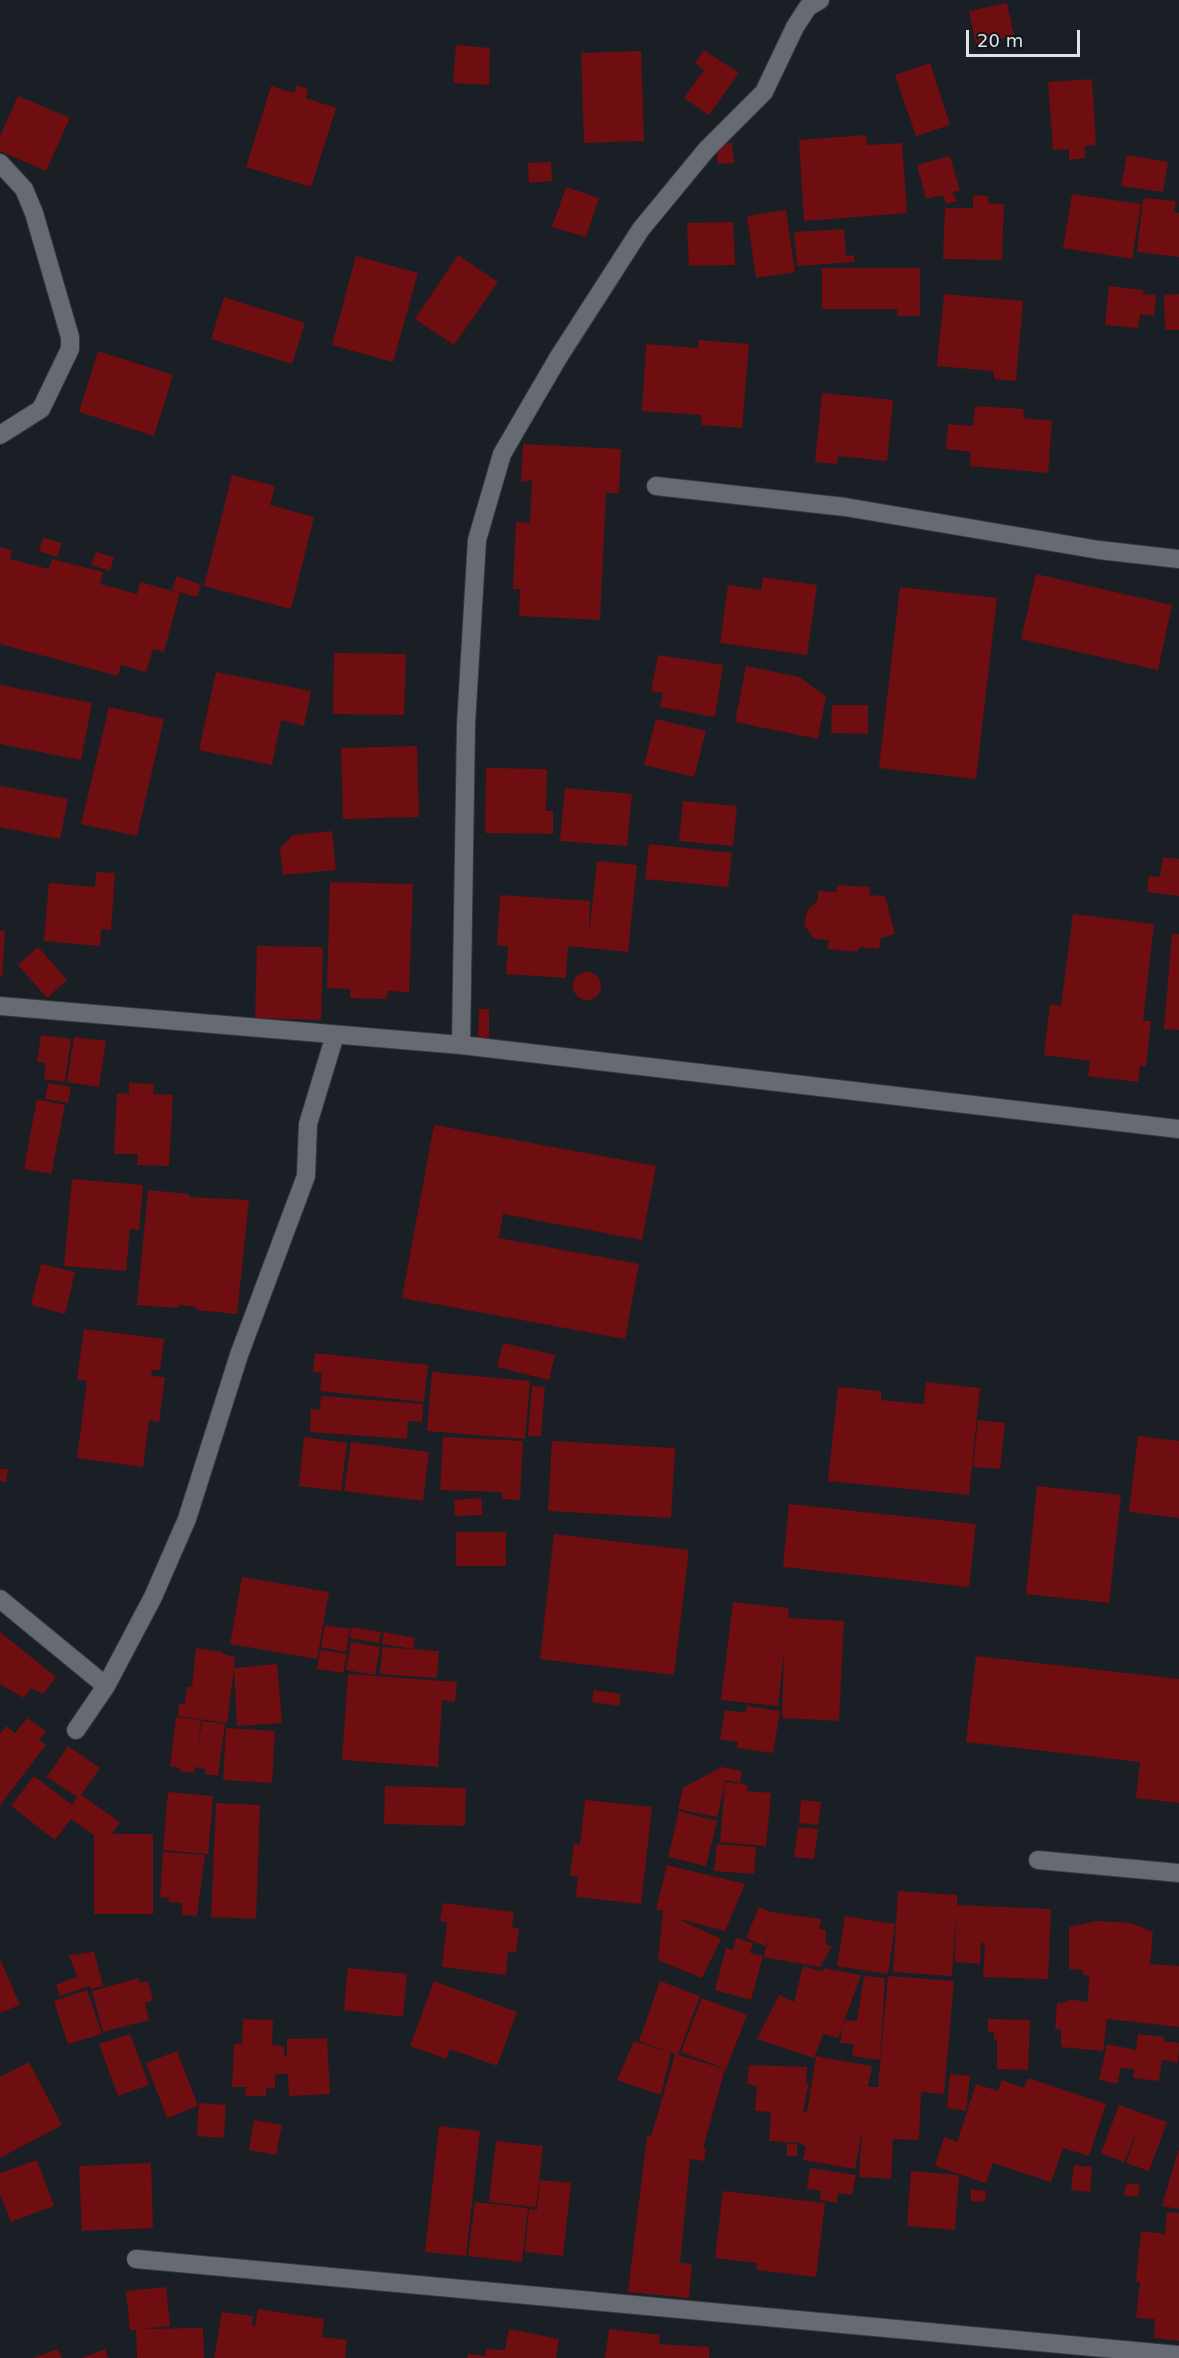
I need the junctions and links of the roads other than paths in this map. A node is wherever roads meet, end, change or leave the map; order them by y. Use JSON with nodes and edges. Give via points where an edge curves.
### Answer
{"nodes":[{"id":1,"x":820,"y":0,"type":"edge"},
{"id":2,"x":0,"y":163,"type":"edge"},
{"id":3,"x":0,"y":435,"type":"edge"},
{"id":4,"x":656,"y":486,"type":"dead end"},
{"id":5,"x":1179,"y":559,"type":"edge"},
{"id":6,"x":0,"y":1006,"type":"edge"},
{"id":7,"x":336,"y":1035,"type":"junction"},
{"id":8,"x":461,"y":1046,"type":"junction"},
{"id":9,"x":1179,"y":1129,"type":"edge"},
{"id":10,"x":0,"y":1599,"type":"edge"},
{"id":11,"x":106,"y":1686,"type":"junction"},
{"id":12,"x":76,"y":1730,"type":"dead end"},
{"id":13,"x":1038,"y":1860,"type":"dead end"},
{"id":14,"x":1179,"y":1873,"type":"edge"},
{"id":15,"x":136,"y":2259,"type":"dead end"},
{"id":16,"x":1179,"y":2355,"type":"edge"}],
"edges":[{"from":1,"to":8,"type":"street","via":[[808,7],[764,92],[707,149],[641,229],[502,454],[477,540],[466,724]]},
{"from":2,"to":3,"type":"street","via":[[24,189],[34,213],[70,337],[70,349],[41,409]]},
{"from":4,"to":5,"type":"street","via":[[845,507],[1099,550]]},
{"from":6,"to":7,"type":"street"},
{"from":7,"to":8,"type":"street"},
{"from":7,"to":11,"type":"street","via":[[308,1125],[306,1176],[239,1355],[188,1519]]},
{"from":8,"to":9,"type":"street"},
{"from":10,"to":11,"type":"street"},
{"from":11,"to":12,"type":"street"},
{"from":13,"to":14,"type":"street"},
{"from":15,"to":16,"type":"street"}]}
